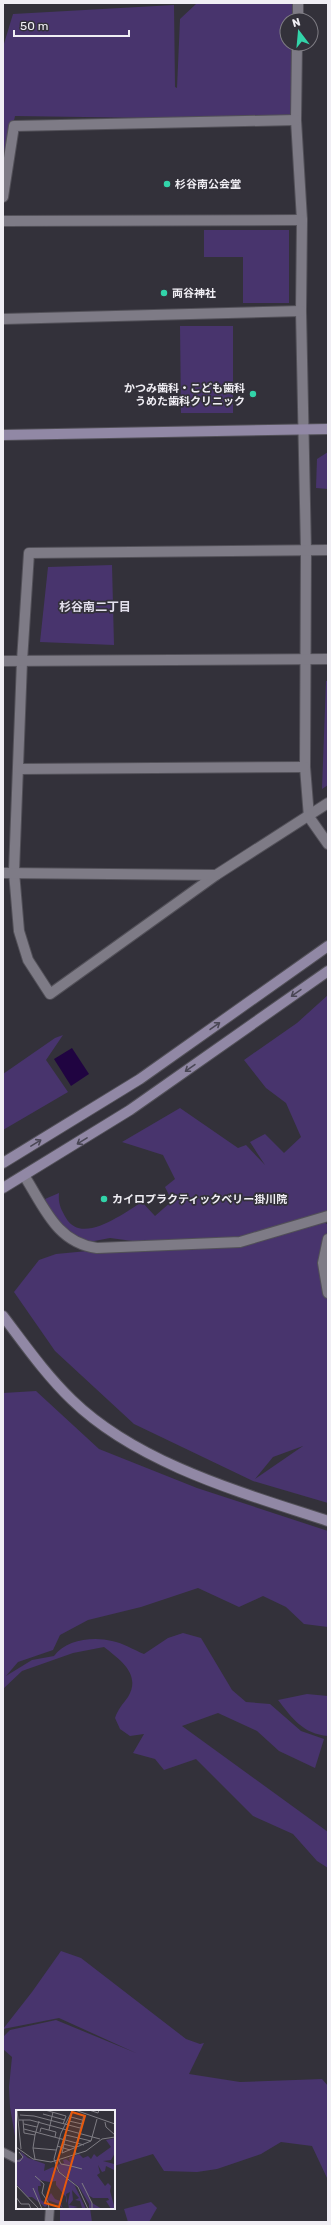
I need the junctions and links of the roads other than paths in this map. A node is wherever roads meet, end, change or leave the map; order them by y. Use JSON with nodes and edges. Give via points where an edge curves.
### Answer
{"nodes":[{"id":1,"x":297,"y":52,"type":"edge"},
{"id":2,"x":296,"y":120,"type":"junction"},
{"id":3,"x":3,"y":197,"type":"edge"},
{"id":4,"x":302,"y":220,"type":"junction"},
{"id":5,"x":3,"y":221,"type":"edge"},
{"id":6,"x":301,"y":311,"type":"junction"},
{"id":7,"x":3,"y":319,"type":"edge"},
{"id":8,"x":304,"y":429,"type":"junction"},
{"id":9,"x":328,"y":429,"type":"edge"},
{"id":10,"x":3,"y":435,"type":"edge"},
{"id":11,"x":306,"y":550,"type":"junction"},
{"id":12,"x":328,"y":550,"type":"edge"},
{"id":13,"x":305,"y":659,"type":"junction"},
{"id":14,"x":328,"y":659,"type":"edge"},
{"id":15,"x":3,"y":661,"type":"edge"},
{"id":16,"x":22,"y":661,"type":"junction"},
{"id":17,"x":305,"y":767,"type":"junction"},
{"id":18,"x":19,"y":769,"type":"junction"},
{"id":19,"x":328,"y":803,"type":"edge"},
{"id":20,"x":309,"y":817,"type":"junction"},
{"id":21,"x":328,"y":844,"type":"edge"},
{"id":22,"x":14,"y":872,"type":"junction"},
{"id":23,"x":3,"y":873,"type":"edge"},
{"id":24,"x":216,"y":875,"type":"junction"},
{"id":25,"x":328,"y":946,"type":"edge"},
{"id":26,"x":328,"y":971,"type":"edge"},
{"id":27,"x":3,"y":1163,"type":"edge"},
{"id":28,"x":25,"y":1177,"type":"junction"},
{"id":29,"x":3,"y":1188,"type":"edge"},
{"id":30,"x":328,"y":1216,"type":"edge"},
{"id":31,"x":328,"y":1239,"type":"edge"},
{"id":32,"x":328,"y":1293,"type":"edge"},
{"id":33,"x":3,"y":1316,"type":"edge"},
{"id":34,"x":328,"y":1521,"type":"edge"},
{"id":35,"x":3,"y":2152,"type":"edge"},
{"id":36,"x":16,"y":2159,"type":"edge"},
{"id":37,"x":50,"y":2209,"type":"edge"},
{"id":38,"x":50,"y":2222,"type":"edge"}],
"edges":[{"from":1,"to":2,"type":"street"},
{"from":2,"to":3,"type":"street","via":[[14,126]]},
{"from":2,"to":4,"type":"street"},
{"from":4,"to":5,"type":"street"},
{"from":4,"to":6,"type":"street"},
{"from":6,"to":7,"type":"street"},
{"from":6,"to":8,"type":"street"},
{"from":8,"to":9,"type":"street"},
{"from":8,"to":10,"type":"street"},
{"from":8,"to":11,"type":"street"},
{"from":11,"to":12,"type":"street"},
{"from":11,"to":13,"type":"street"},
{"from":11,"to":16,"type":"street","via":[[29,553]]},
{"from":13,"to":14,"type":"street"},
{"from":13,"to":16,"type":"street"},
{"from":13,"to":17,"type":"street"},
{"from":15,"to":16,"type":"street"},
{"from":16,"to":18,"type":"street"},
{"from":17,"to":18,"type":"street"},
{"from":17,"to":20,"type":"street"},
{"from":18,"to":22,"type":"street"},
{"from":19,"to":20,"type":"street"},
{"from":20,"to":21,"type":"street"},
{"from":20,"to":24,"type":"street"},
{"from":22,"to":23,"type":"street"},
{"from":22,"to":24,"type":"street"},
{"from":22,"to":24,"type":"street","via":[[19,932],[28,960],[50,994]]},
{"from":27,"to":25,"type":"street","one_way":true,"via":[[140,1079]]},
{"from":26,"to":28,"type":"street","one_way":true,"via":[[130,1110]]},
{"from":28,"to":29,"type":"street"},
{"from":28,"to":30,"type":"street","via":[[59,1231],[82,1246],[97,1248],[240,1242]]},
{"from":31,"to":32,"type":"street","via":[[323,1263]]},
{"from":33,"to":34,"type":"street","via":[[44,1370],[73,1401],[105,1426],[140,1448],[183,1469],[243,1493]]},
{"from":35,"to":36,"type":"lane"},
{"from":37,"to":38,"type":"lane"}]}
